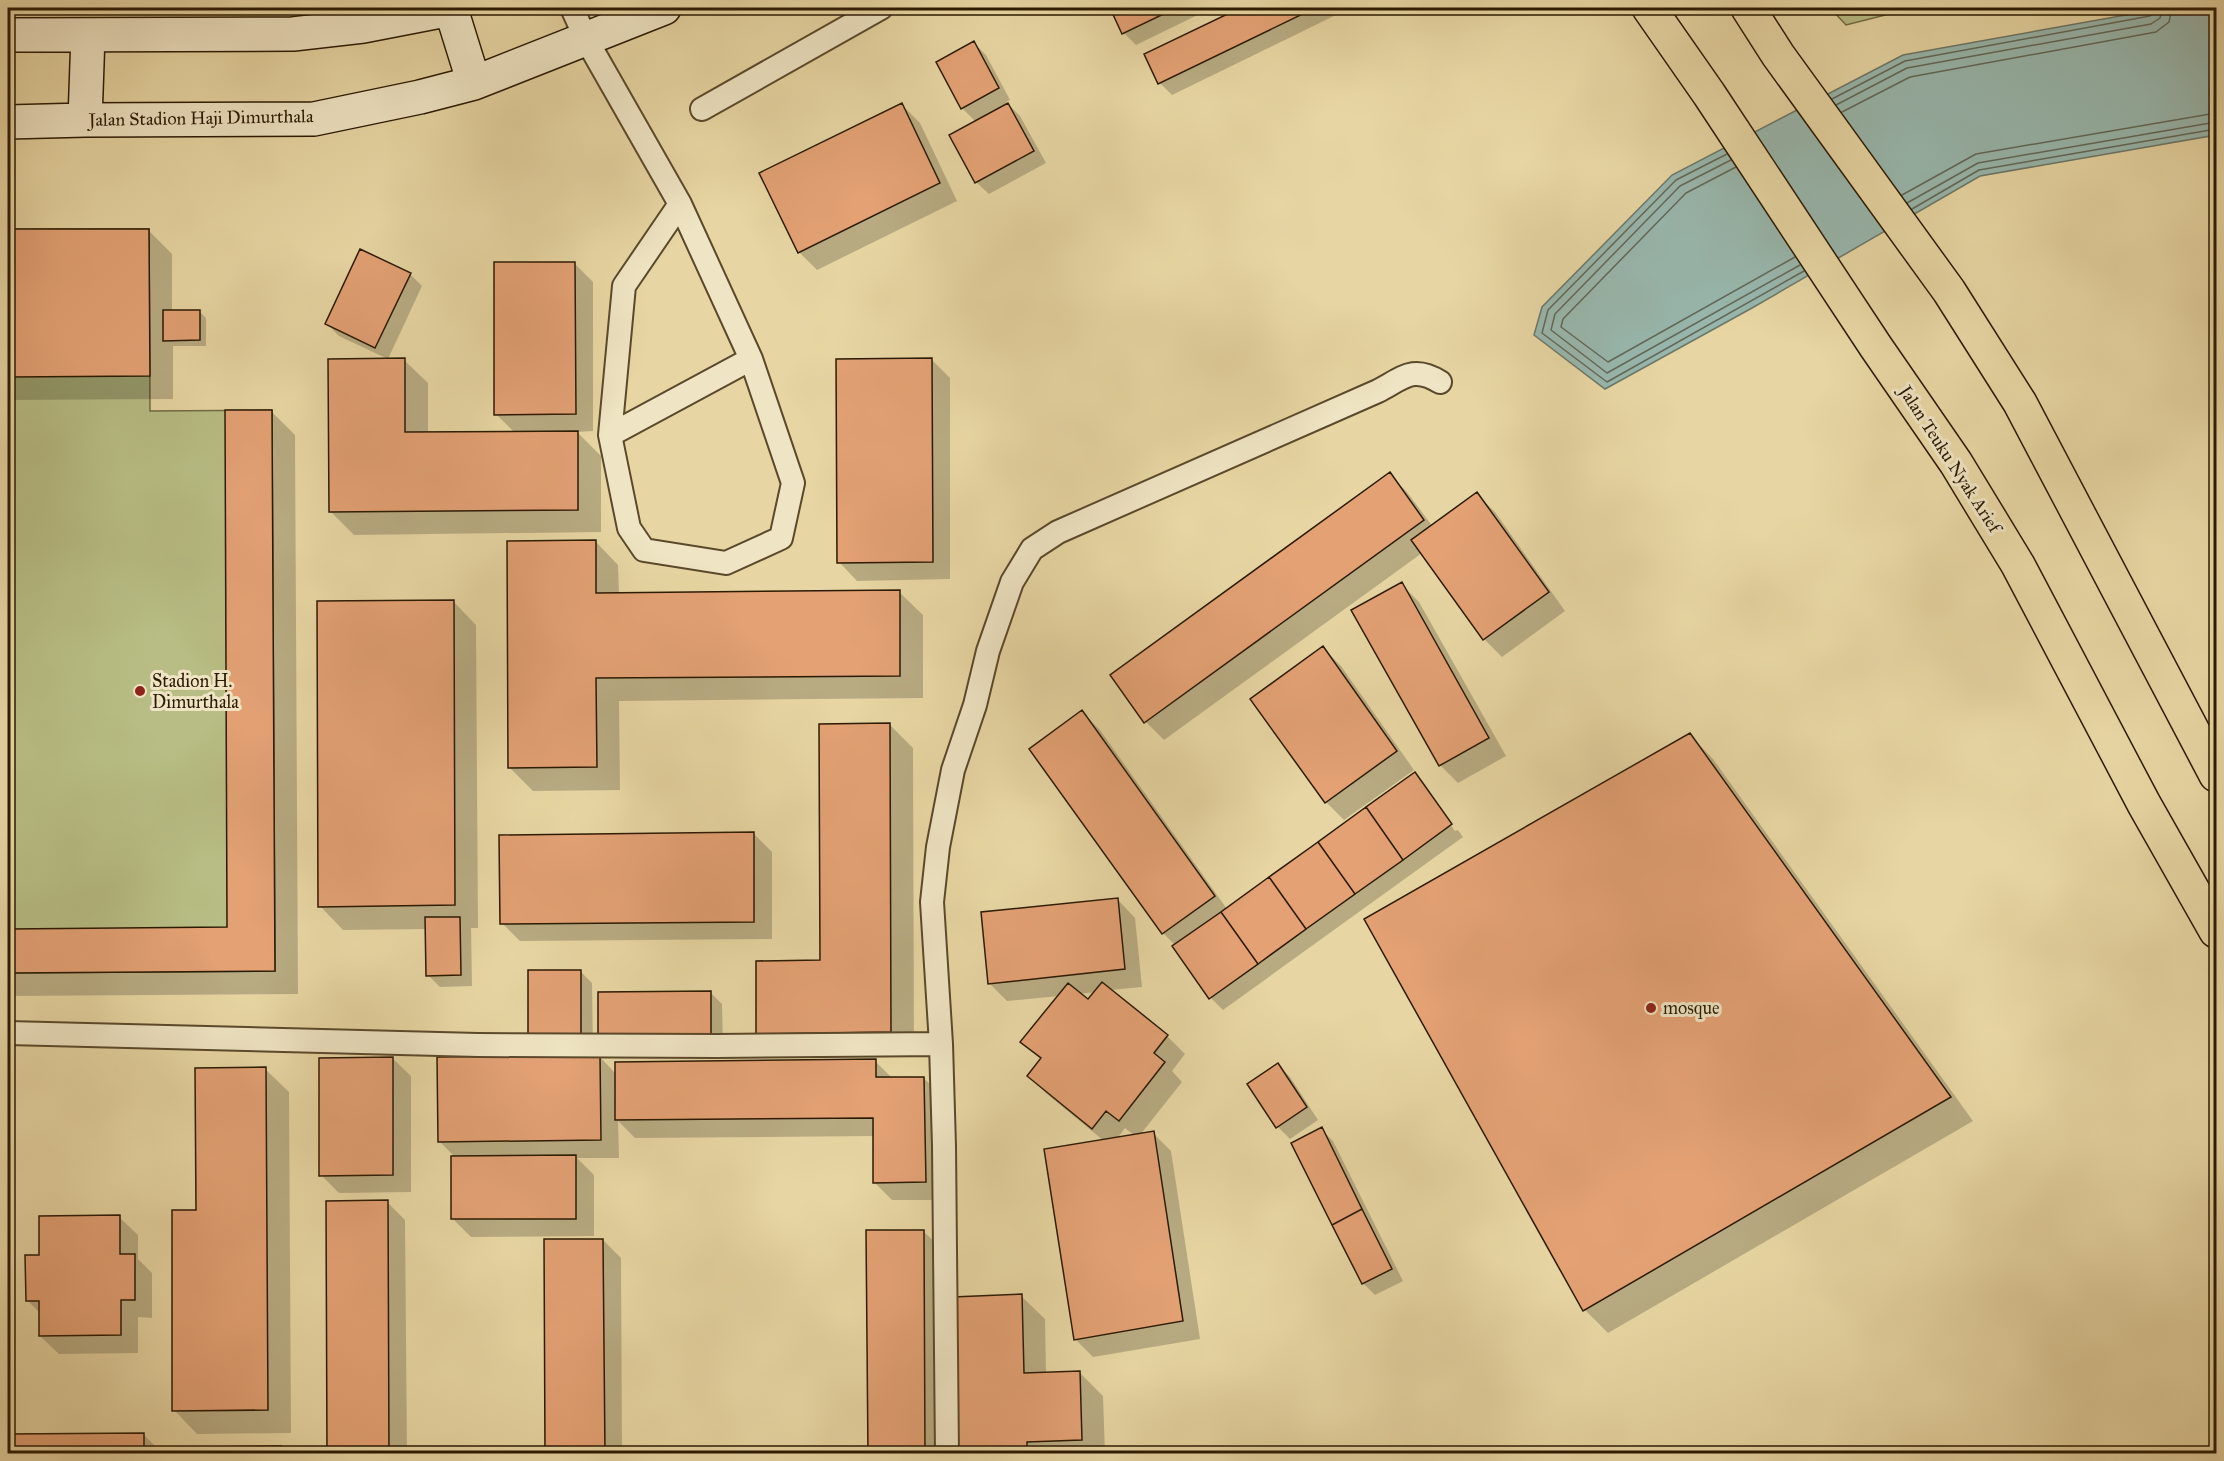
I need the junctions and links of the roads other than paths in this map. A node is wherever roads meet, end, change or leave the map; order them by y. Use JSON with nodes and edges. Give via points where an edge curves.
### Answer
{"nodes":[{"id":1,"x":453,"y":8,"type":"edge"},
{"id":2,"x":572,"y":8,"type":"edge"},
{"id":3,"x":664,"y":8,"type":"edge"},
{"id":4,"x":881,"y":8,"type":"edge"},
{"id":5,"x":1649,"y":8,"type":"edge"},
{"id":6,"x":1748,"y":8,"type":"edge"},
{"id":7,"x":8,"y":35,"type":"edge"},
{"id":8,"x":88,"y":35,"type":"junction"},
{"id":9,"x":586,"y":39,"type":"junction"},
{"id":10,"x":474,"y":83,"type":"junction"},
{"id":11,"x":702,"y":109,"type":"dead end"},
{"id":12,"x":85,"y":120,"type":"junction"},
{"id":13,"x":8,"y":123,"type":"edge"},
{"id":14,"x":680,"y":204,"type":"junction"},
{"id":15,"x":752,"y":359,"type":"junction"},
{"id":16,"x":1440,"y":382,"type":"dead end"},
{"id":17,"x":610,"y":435,"type":"junction"},
{"id":18,"x":2217,"y":775,"type":"edge"},
{"id":19,"x":2217,"y":931,"type":"edge"},
{"id":20,"x":8,"y":1033,"type":"edge"},
{"id":21,"x":941,"y":1044,"type":"junction"},
{"id":22,"x":946,"y":1454,"type":"edge"}],
"edges":[{"from":1,"to":8,"type":"street","via":[[363,26],[293,34]]},
{"from":1,"to":10,"type":"street"},
{"from":2,"to":9,"type":"lane"},
{"from":3,"to":9,"type":"street","name":"Jalan Stadion Haji Dimurthala"},
{"from":4,"to":11,"type":"lane"},
{"from":5,"to":19,"type":"highway","name":"Jalan Teuku Nyak Arief","via":[[1956,463],[2018,565],[2144,804]]},
{"from":6,"to":18,"type":"highway","via":[[1949,291],[2020,403]]},
{"from":7,"to":8,"type":"street"},
{"from":8,"to":12,"type":"street"},
{"from":9,"to":10,"type":"street","name":"Jalan Stadion Haji Dimurthala"},
{"from":9,"to":14,"type":"lane"},
{"from":10,"to":12,"type":"street","name":"Jalan Stadion Haji Dimurthala","via":[[420,98],[314,118]]},
{"from":12,"to":13,"type":"street","name":"Jalan Stadion Haji Dimurthala"},
{"from":14,"to":15,"type":"lane"},
{"from":14,"to":17,"type":"lane","via":[[624,286]]},
{"from":15,"to":17,"type":"lane"},
{"from":15,"to":17,"type":"lane","via":[[793,483],[781,538],[726,563],[644,550],[629,528]]},
{"from":16,"to":21,"type":"lane","via":[[1428,374],[1414,372],[1058,532],[1032,549],[1012,582],[952,770],[933,902]]},
{"from":20,"to":21,"type":"lane","via":[[490,1045]]},
{"from":21,"to":22,"type":"lane"}]}
